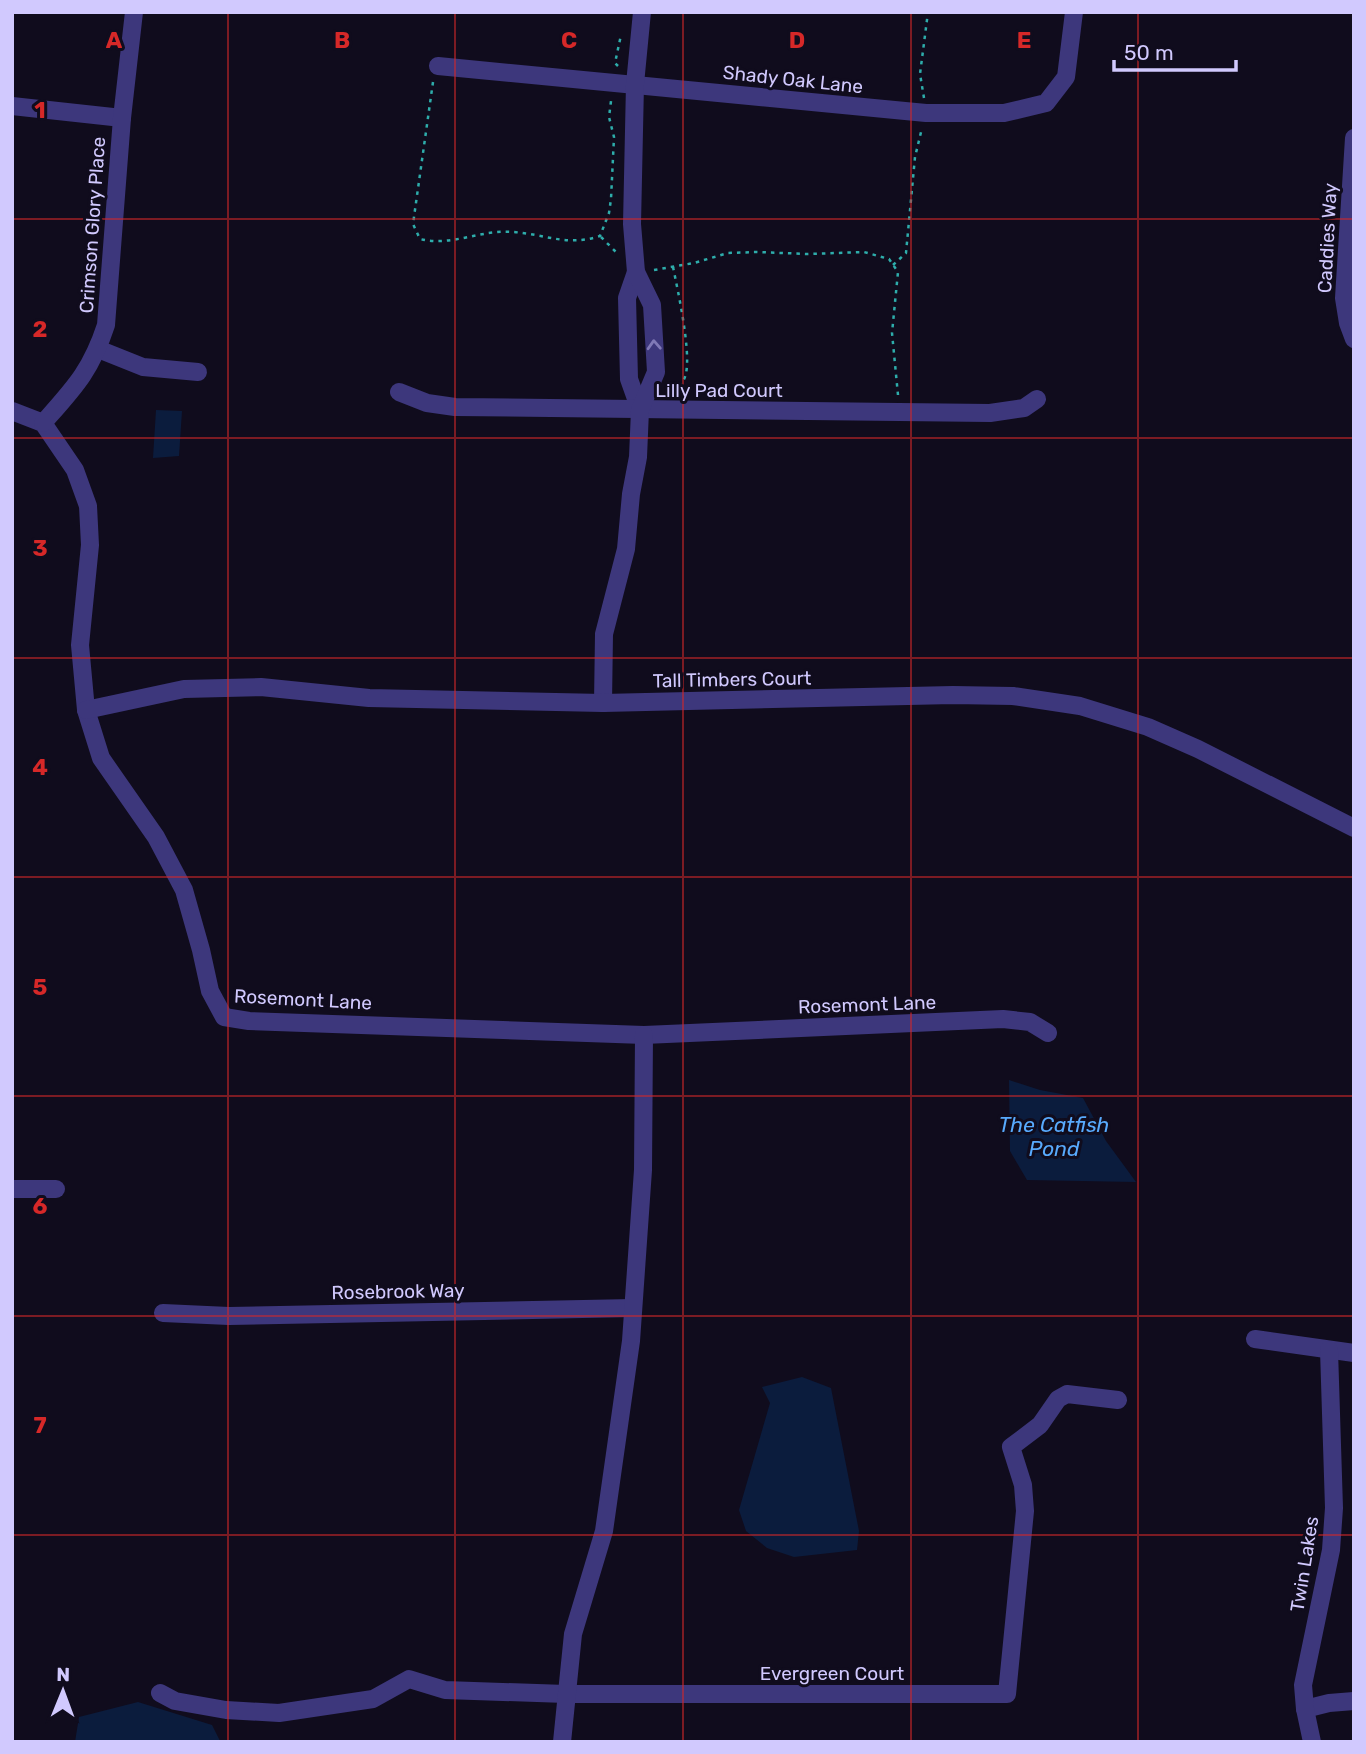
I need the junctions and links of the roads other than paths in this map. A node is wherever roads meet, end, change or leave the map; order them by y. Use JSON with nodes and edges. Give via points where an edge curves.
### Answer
{"nodes":[{"id":1,"x":134,"y":12,"type":"edge"},
{"id":2,"x":642,"y":12,"type":"edge"},
{"id":3,"x":1074,"y":12,"type":"edge"},
{"id":4,"x":438,"y":66,"type":"road end"},
{"id":5,"x":635,"y":85,"type":"junction"},
{"id":6,"x":12,"y":106,"type":"edge"},
{"id":7,"x":122,"y":118,"type":"junction"},
{"id":8,"x":1354,"y":138,"type":"edge"},
{"id":9,"x":636,"y":272,"type":"junction"},
{"id":10,"x":1354,"y":339,"type":"edge"},
{"id":11,"x":98,"y":349,"type":"junction"},
{"id":12,"x":198,"y":372,"type":"dead end"},
{"id":13,"x":400,"y":392,"type":"dead end"},
{"id":14,"x":1037,"y":399,"type":"dead end"},
{"id":15,"x":640,"y":410,"type":"junction"},
{"id":16,"x":12,"y":411,"type":"edge"},
{"id":17,"x":43,"y":423,"type":"junction"},
{"id":18,"x":603,"y":703,"type":"junction"},
{"id":19,"x":86,"y":710,"type":"junction"},
{"id":20,"x":1354,"y":828,"type":"edge"},
{"id":21,"x":1048,"y":1033,"type":"dead end"},
{"id":22,"x":644,"y":1035,"type":"junction"},
{"id":23,"x":12,"y":1189,"type":"edge"},
{"id":24,"x":56,"y":1189,"type":"dead end"},
{"id":25,"x":633,"y":1308,"type":"junction"},
{"id":26,"x":163,"y":1313,"type":"dead end"},
{"id":27,"x":1255,"y":1339,"type":"dead end"},
{"id":28,"x":1329,"y":1350,"type":"junction"},
{"id":29,"x":1354,"y":1353,"type":"edge"},
{"id":30,"x":1118,"y":1400,"type":"dead end"},
{"id":31,"x":160,"y":1693,"type":"dead end"},
{"id":32,"x":566,"y":1694,"type":"junction"},
{"id":33,"x":1354,"y":1700,"type":"edge"},
{"id":34,"x":1305,"y":1709,"type":"junction"},
{"id":35,"x":562,"y":1742,"type":"edge"},
{"id":36,"x":1312,"y":1742,"type":"edge"}],
"edges":[{"from":1,"to":7,"type":"street","name":"Crimson Glory Place"},
{"from":2,"to":5,"type":"street"},
{"from":3,"to":5,"type":"street","name":"Shady Oak Lane","via":[[1066,77],[1046,103],[1004,113],[926,113]]},
{"from":4,"to":5,"type":"street","name":"Shady Oak Lane"},
{"from":5,"to":9,"type":"street","via":[[632,224]]},
{"from":6,"to":7,"type":"street"},
{"from":7,"to":11,"type":"street","name":"Crimson Glory Place","via":[[106,325]]},
{"from":8,"to":10,"type":"street","name":"Caddies Way","via":[[1344,298]]},
{"from":9,"to":15,"type":"street","via":[[627,298],[629,379]]},
{"from":15,"to":9,"type":"street","one_way":true,"via":[[656,372],[652,305]]},
{"from":11,"to":12,"type":"street","via":[[143,367]]},
{"from":11,"to":17,"type":"street","name":"Crimson Glory Place","via":[[82,378]]},
{"from":13,"to":15,"type":"street","name":"Lilly Pad Court","via":[[426,403],[455,407]]},
{"from":14,"to":15,"type":"street","name":"Lilly Pad Court","via":[[1024,408],[990,413]]},
{"from":15,"to":18,"type":"street","via":[[626,549],[604,634]]},
{"from":16,"to":17,"type":"street"},
{"from":17,"to":19,"type":"street","name":"Rosemont Lane","via":[[75,470],[88,506],[90,545],[80,645]]},
{"from":18,"to":19,"type":"street","name":"Tall Timbers Court","via":[[369,698],[261,687],[184,688]]},
{"from":18,"to":20,"type":"street","name":"Tall Timbers Court","via":[[953,695],[1013,696],[1080,706],[1148,727],[1198,749]]},
{"from":19,"to":22,"type":"street","name":"Rosemont Lane","via":[[101,758],[156,837],[184,890],[210,991],[224,1017]]},
{"from":21,"to":22,"type":"street","name":"Rosemont Lane","via":[[1030,1022],[1003,1019]]},
{"from":22,"to":25,"type":"street","via":[[643,1170]]},
{"from":23,"to":24,"type":"street"},
{"from":25,"to":26,"type":"street","name":"Rosebrook Way","via":[[229,1317]]},
{"from":25,"to":32,"type":"street","via":[[604,1531],[573,1634]]},
{"from":27,"to":28,"type":"street"},
{"from":28,"to":29,"type":"street"},
{"from":28,"to":34,"type":"street","name":"Twin Lakes","via":[[1334,1508],[1331,1550],[1303,1685]]},
{"from":30,"to":32,"type":"street","name":"Evergreen Court","via":[[1067,1394],[1058,1399],[1040,1425],[1012,1447],[1025,1511],[1007,1695]]},
{"from":31,"to":32,"type":"street","name":"Evergreen Court","via":[[175,1701],[226,1710],[279,1713],[373,1699],[409,1679],[445,1690]]},
{"from":32,"to":35,"type":"street"},
{"from":33,"to":34,"type":"street"},
{"from":34,"to":36,"type":"street","name":"Twin Lakes"}]}
